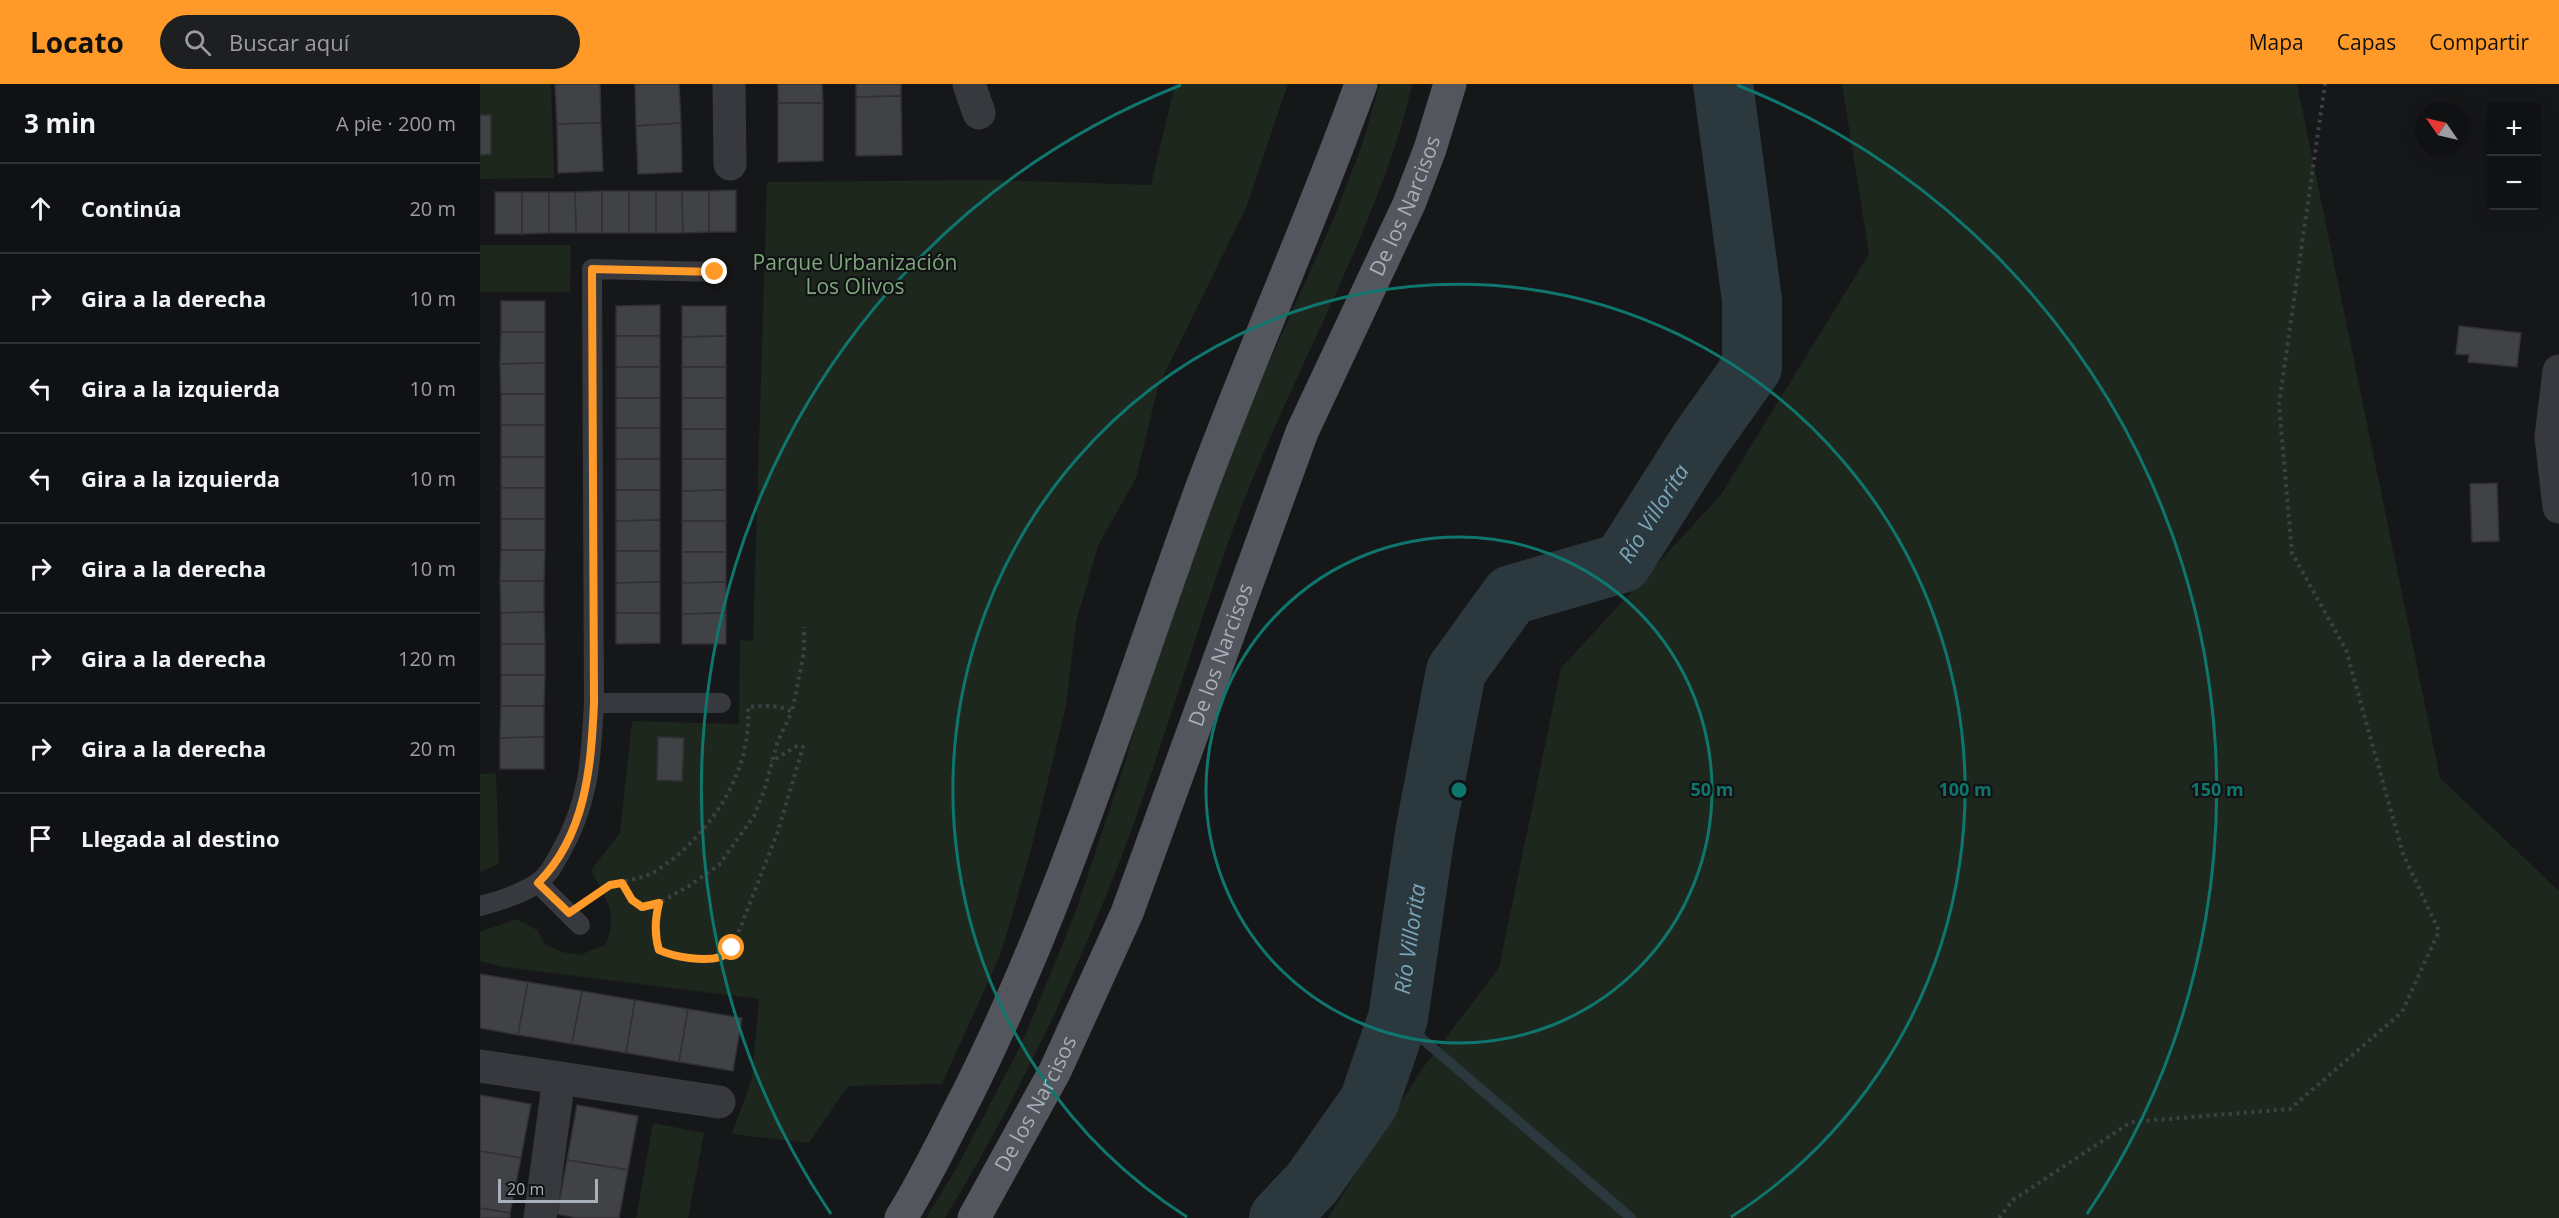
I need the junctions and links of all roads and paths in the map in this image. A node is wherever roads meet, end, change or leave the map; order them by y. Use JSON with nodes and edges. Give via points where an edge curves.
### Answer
{"nodes":[{"id":1,"x":729,"y":84,"type":"edge"},
{"id":2,"x":1361,"y":84,"type":"edge"},
{"id":3,"x":1450,"y":84,"type":"edge"},
{"id":4,"x":2325,"y":84,"type":"edge"},
{"id":5,"x":730,"y":164,"type":"dead end"},
{"id":6,"x":715,"y":272,"type":"dead end"},
{"id":7,"x":2559,"y":371,"type":"edge"},
{"id":8,"x":2559,"y":507,"type":"edge"},
{"id":9,"x":804,"y":627,"type":"dead end"},
{"id":10,"x":594,"y":703,"type":"junction"},
{"id":11,"x":721,"y":703,"type":"dead end"},
{"id":12,"x":792,"y":712,"type":"junction"},
{"id":13,"x":771,"y":762,"type":"junction"},
{"id":14,"x":538,"y":883,"type":"junction"},
{"id":15,"x":622,"y":883,"type":"junction"},
{"id":16,"x":659,"y":903,"type":"junction"},
{"id":17,"x":480,"y":906,"type":"edge"},
{"id":18,"x":574,"y":919,"type":"joint"},
{"id":19,"x":480,"y":1066,"type":"edge"},
{"id":20,"x":559,"y":1078,"type":"junction"},
{"id":21,"x":719,"y":1102,"type":"dead end"},
{"id":22,"x":540,"y":1218,"type":"edge"},
{"id":23,"x":901,"y":1218,"type":"edge"},
{"id":24,"x":974,"y":1218,"type":"edge"},
{"id":25,"x":1999,"y":1218,"type":"edge"}],
"edges":[{"from":1,"to":5,"type":"street"},
{"from":2,"to":23,"type":"main road","via":[[1192,513],[1116,735],[1040,937],[993,1043]]},
{"from":3,"to":24,"type":"main road","name":"De los Narcisos","via":[[1409,204],[1302,432],[1128,914],[1055,1071]]},
{"from":4,"to":25,"type":"path","via":[[2279,404],[2292,553],[2346,650],[2403,854],[2439,931],[2402,1012],[2290,1109],[2131,1122],[2013,1200]]},
{"from":6,"to":10,"type":"lane","via":[[592,269]]},
{"from":7,"to":8,"type":"street","via":[[2551,437]]},
{"from":9,"to":12,"type":"path","via":[[799,684]]},
{"from":10,"to":11,"type":"lane"},
{"from":10,"to":14,"type":"lane","via":[[589,774],[581,811],[550,870]]},
{"from":12,"to":13,"type":"path"},
{"from":12,"to":15,"type":"path","via":[[771,705],[748,707],[741,762],[729,793],[710,821],[658,870]]},
{"from":13,"to":16,"type":"path","via":[[754,816],[718,865]]},
{"from":13,"to":16,"type":"path","via":[[798,745],[803,747],[778,831],[732,948],[721,957],[694,958],[659,950],[655,917]]},
{"from":14,"to":17,"type":"lane"},
{"from":14,"to":18,"type":"lane"},
{"from":15,"to":16,"type":"path","via":[[632,900],[642,907]]},
{"from":15,"to":18,"type":"path","via":[[610,885]]},
{"from":19,"to":20,"type":"street"},
{"from":20,"to":21,"type":"street"},
{"from":20,"to":22,"type":"street"}]}
